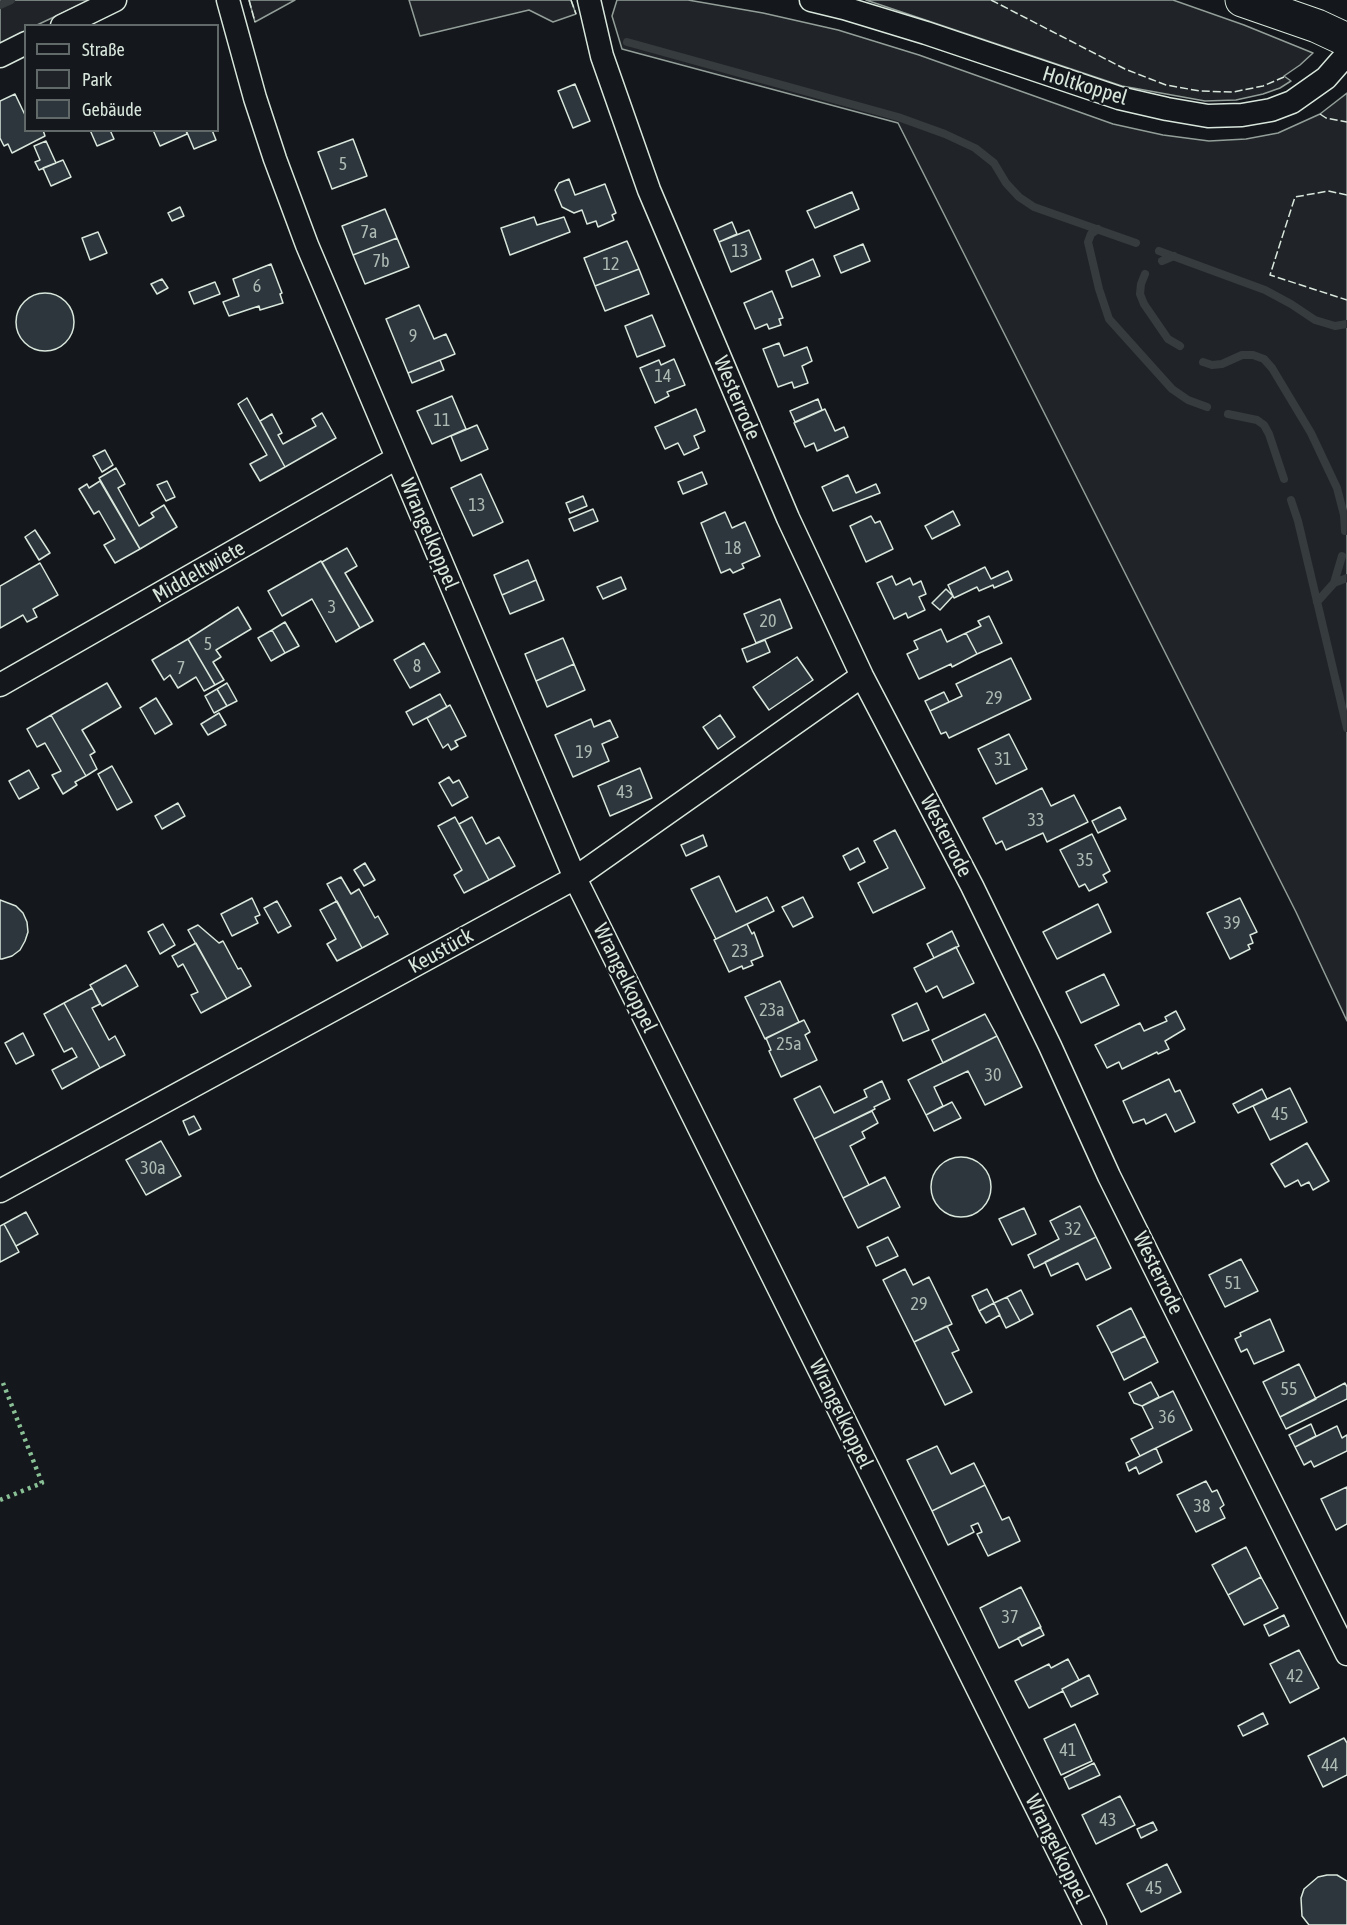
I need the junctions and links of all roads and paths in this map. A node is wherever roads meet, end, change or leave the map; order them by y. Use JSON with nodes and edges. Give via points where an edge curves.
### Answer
{"nodes":[{"id":1,"x":115,"y":0,"type":"edge"},
{"id":2,"x":228,"y":0,"type":"edge"},
{"id":3,"x":590,"y":0,"type":"edge"},
{"id":4,"x":811,"y":0,"type":"edge"},
{"id":5,"x":1242,"y":0,"type":"edge"},
{"id":6,"x":66,"y":24,"type":"edge"},
{"id":7,"x":1347,"y":40,"type":"edge"},
{"id":8,"x":24,"y":44,"type":"edge"},
{"id":9,"x":1347,"y":54,"type":"edge"},
{"id":10,"x":0,"y":56,"type":"edge"},
{"id":11,"x":397,"y":458,"type":"junction"},
{"id":12,"x":862,"y":676,"type":"junction"},
{"id":13,"x":0,"y":685,"type":"edge"},
{"id":14,"x":575,"y":878,"type":"junction"},
{"id":15,"x":0,"y":1191,"type":"edge"},
{"id":16,"x":1347,"y":1654,"type":"edge"},
{"id":17,"x":1095,"y":1925,"type":"edge"}],
"edges":[{"from":1,"to":6,"type":"street"},
{"from":2,"to":11,"type":"street","name":"Wrangelkoppel","via":[[279,170]]},
{"from":3,"to":12,"type":"street","name":"Westerrode","via":[[602,56],[649,190],[788,518]]},
{"from":4,"to":9,"type":"street","name":"Holtkoppel","via":[[926,33],[1119,98],[1208,116],[1271,110],[1302,97]]},
{"from":5,"to":7,"type":"highway"},
{"from":8,"to":10,"type":"street"},
{"from":11,"to":13,"type":"street","name":"Middeltwiete"},
{"from":11,"to":14,"type":"street","name":"Wrangelkoppel"},
{"from":12,"to":14,"type":"street","name":"Keustück"},
{"from":12,"to":16,"type":"street","name":"Westerrode","via":[[972,886],[1110,1176]]},
{"from":14,"to":15,"type":"street","name":"Keustück"},
{"from":14,"to":17,"type":"street","name":"Wrangelkoppel"}]}
